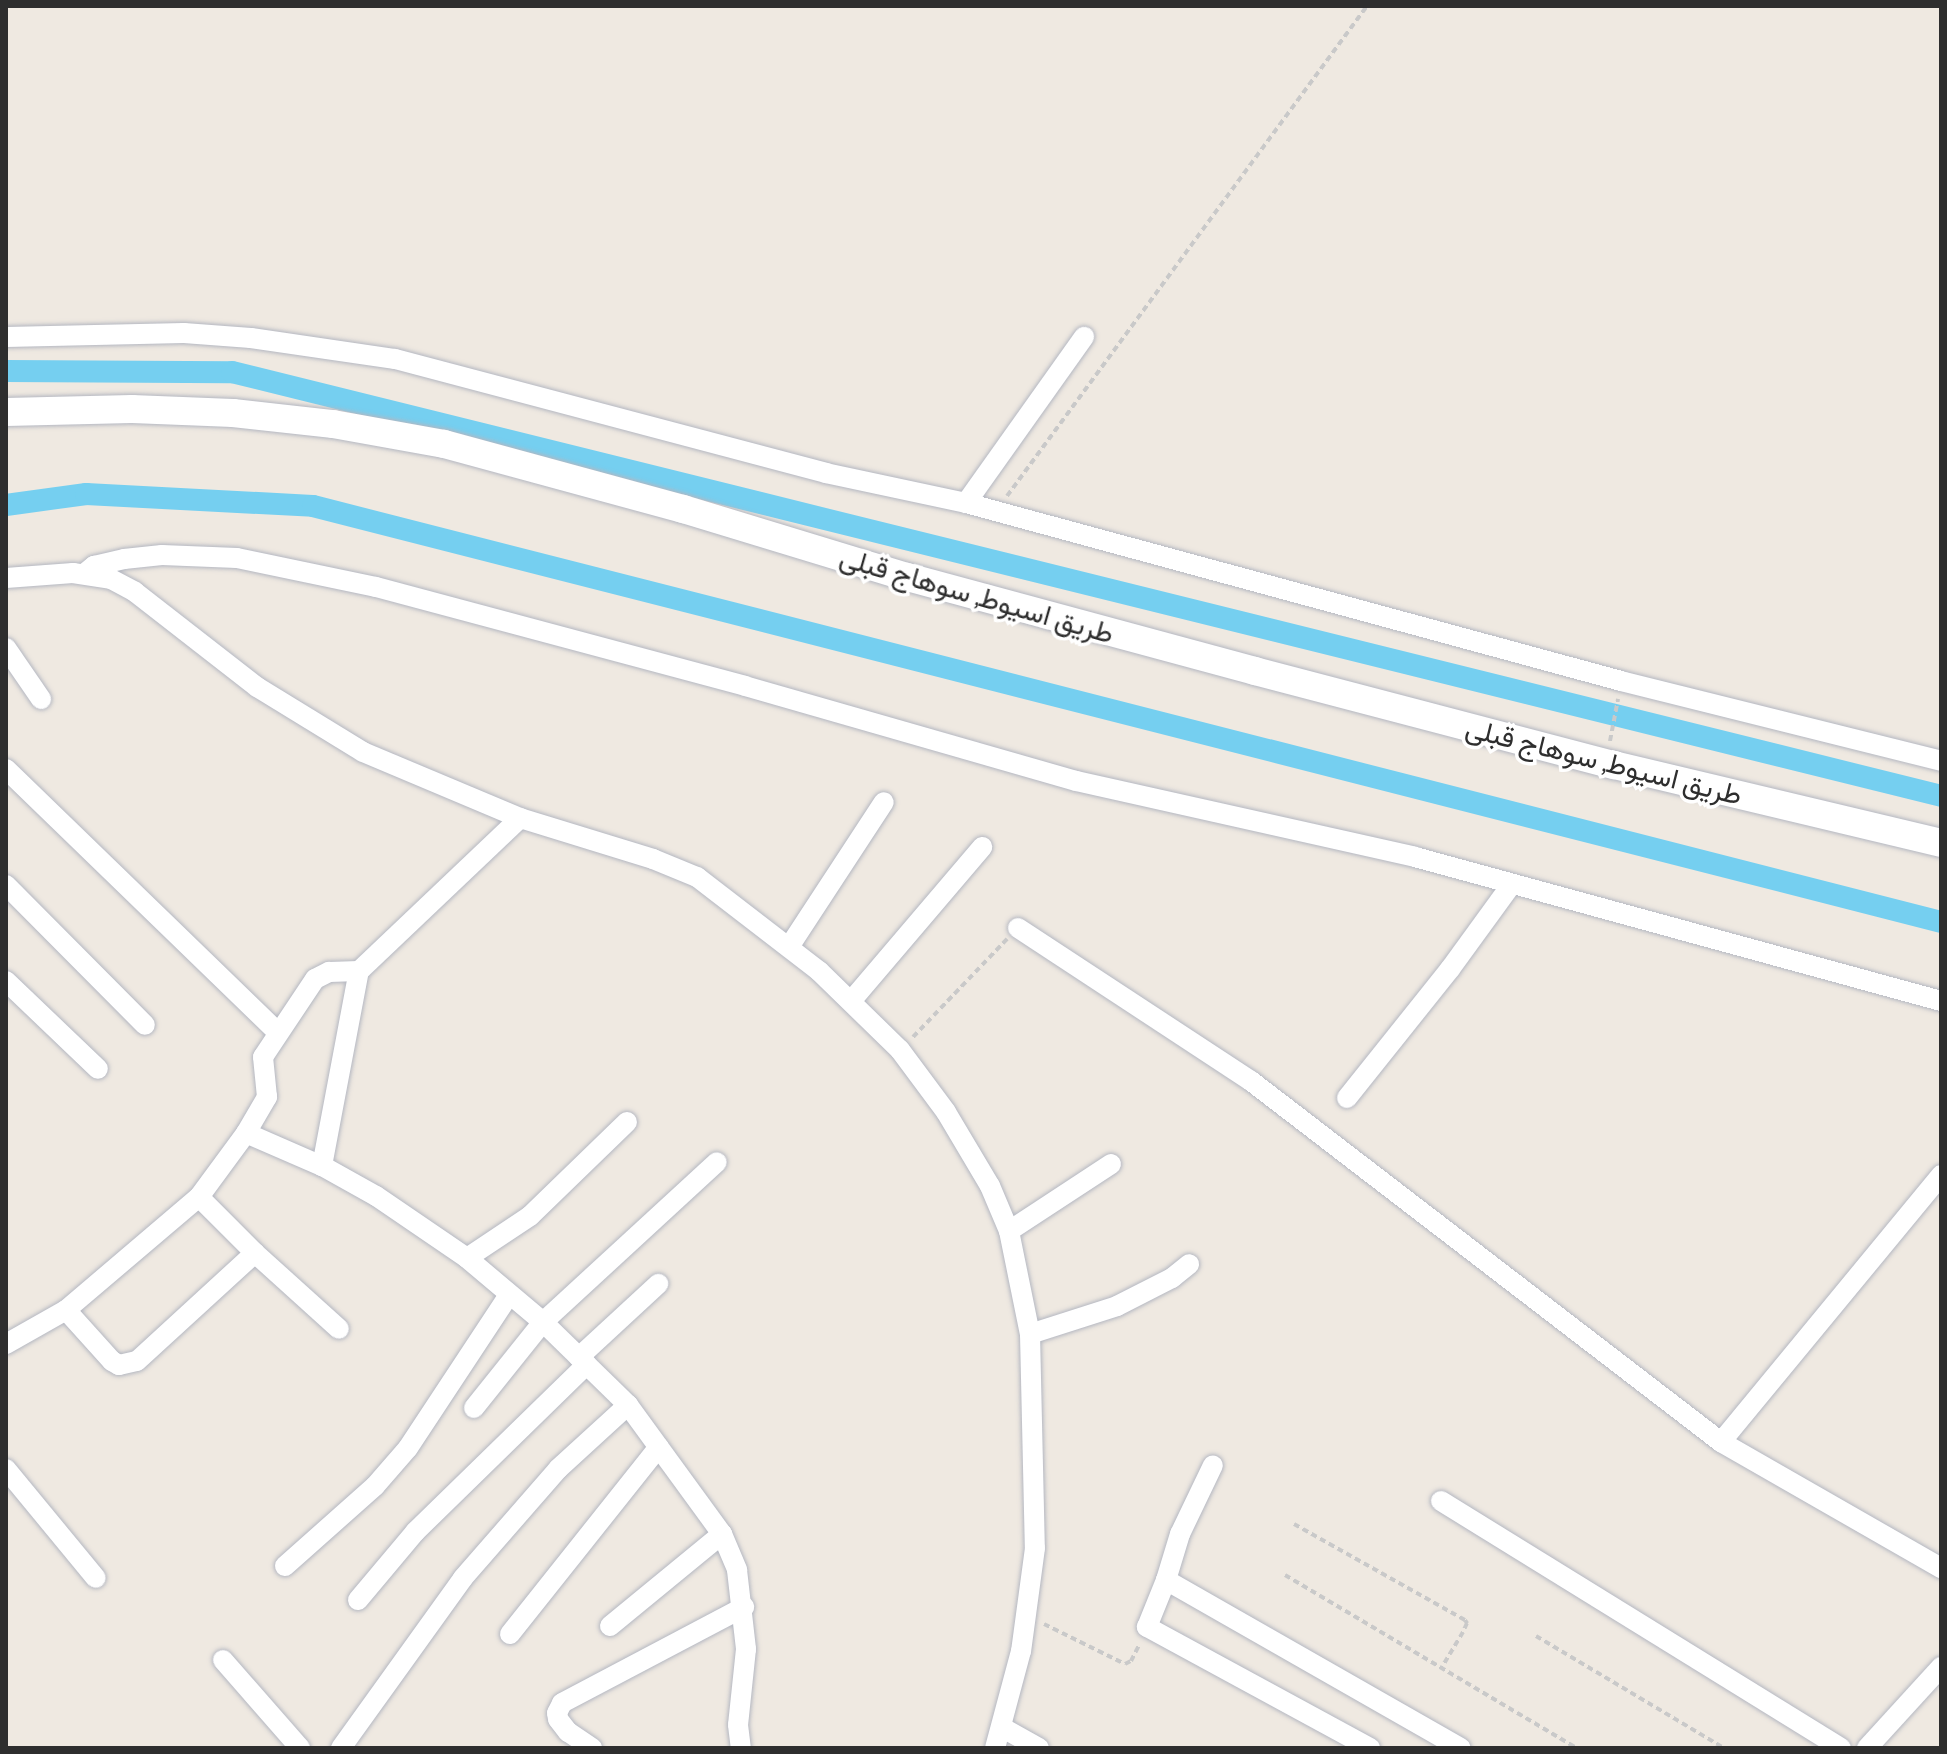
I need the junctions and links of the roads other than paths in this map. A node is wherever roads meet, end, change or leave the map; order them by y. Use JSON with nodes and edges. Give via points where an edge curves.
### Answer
{"nodes":[{"id":1,"x":6,"y":337,"type":"edge"},
{"id":2,"x":1084,"y":337,"type":"dead end"},
{"id":3,"x":6,"y":412,"type":"edge"},
{"id":4,"x":966,"y":503,"type":"junction"},
{"id":5,"x":84,"y":574,"type":"junction"},
{"id":6,"x":6,"y":578,"type":"edge"},
{"id":7,"x":6,"y":648,"type":"edge"},
{"id":8,"x":41,"y":699,"type":"dead end"},
{"id":9,"x":1941,"y":761,"type":"edge"},
{"id":10,"x":6,"y":769,"type":"edge"},
{"id":11,"x":884,"y":802,"type":"dead end"},
{"id":12,"x":520,"y":818,"type":"junction"},
{"id":13,"x":1941,"y":843,"type":"edge"},
{"id":14,"x":982,"y":847,"type":"dead end"},
{"id":15,"x":6,"y":885,"type":"edge"},
{"id":16,"x":1511,"y":885,"type":"junction"},
{"id":17,"x":1018,"y":928,"type":"road end"},
{"id":18,"x":789,"y":947,"type":"junction"},
{"id":19,"x":359,"y":971,"type":"junction"},
{"id":20,"x":6,"y":981,"type":"edge"},
{"id":21,"x":852,"y":1000,"type":"junction"},
{"id":22,"x":1941,"y":1001,"type":"edge"},
{"id":23,"x":145,"y":1025,"type":"dead end"},
{"id":24,"x":278,"y":1033,"type":"junction"},
{"id":25,"x":98,"y":1069,"type":"dead end"},
{"id":26,"x":1347,"y":1098,"type":"dead end"},
{"id":27,"x":627,"y":1122,"type":"dead end"},
{"id":28,"x":246,"y":1133,"type":"junction"},
{"id":29,"x":717,"y":1162,"type":"dead end"},
{"id":30,"x":1111,"y":1164,"type":"dead end"},
{"id":31,"x":322,"y":1166,"type":"junction"},
{"id":32,"x":1941,"y":1175,"type":"edge"},
{"id":33,"x":199,"y":1197,"type":"junction"},
{"id":34,"x":1009,"y":1231,"type":"junction"},
{"id":35,"x":255,"y":1253,"type":"junction"},
{"id":36,"x":467,"y":1258,"type":"junction"},
{"id":37,"x":1189,"y":1264,"type":"dead end"},
{"id":38,"x":658,"y":1284,"type":"dead end"},
{"id":39,"x":509,"y":1295,"type":"junction"},
{"id":40,"x":66,"y":1310,"type":"junction"},
{"id":41,"x":543,"y":1322,"type":"junction"},
{"id":42,"x":339,"y":1329,"type":"dead end"},
{"id":43,"x":1030,"y":1334,"type":"junction"},
{"id":44,"x":6,"y":1344,"type":"edge"},
{"id":45,"x":583,"y":1360,"type":"junction"},
{"id":46,"x":628,"y":1405,"type":"junction"},
{"id":47,"x":474,"y":1408,"type":"dead end"},
{"id":48,"x":1721,"y":1442,"type":"junction"},
{"id":49,"x":659,"y":1447,"type":"junction"},
{"id":50,"x":1213,"y":1465,"type":"dead end"},
{"id":51,"x":6,"y":1469,"type":"edge"},
{"id":52,"x":1441,"y":1501,"type":"dead end"},
{"id":53,"x":722,"y":1534,"type":"junction"},
{"id":54,"x":285,"y":1566,"type":"dead end"},
{"id":55,"x":1941,"y":1568,"type":"edge"},
{"id":56,"x":96,"y":1578,"type":"dead end"},
{"id":57,"x":1166,"y":1580,"type":"junction"},
{"id":58,"x":358,"y":1600,"type":"dead end"},
{"id":59,"x":744,"y":1607,"type":"junction"},
{"id":60,"x":610,"y":1626,"type":"dead end"},
{"id":61,"x":510,"y":1634,"type":"dead end"},
{"id":62,"x":223,"y":1660,"type":"dead end"},
{"id":63,"x":1941,"y":1667,"type":"edge"},
{"id":64,"x":1003,"y":1728,"type":"junction"},
{"id":65,"x":300,"y":1748,"type":"edge"},
{"id":66,"x":341,"y":1748,"type":"edge"},
{"id":67,"x":592,"y":1748,"type":"edge"},
{"id":68,"x":741,"y":1748,"type":"edge"},
{"id":69,"x":995,"y":1748,"type":"edge"},
{"id":70,"x":1039,"y":1748,"type":"edge"},
{"id":71,"x":1370,"y":1748,"type":"edge"},
{"id":72,"x":1460,"y":1748,"type":"edge"},
{"id":73,"x":1841,"y":1748,"type":"edge"},
{"id":74,"x":1867,"y":1748,"type":"edge"}],
"edges":[{"from":1,"to":4,"type":"street","via":[[184,333],[368,354],[512,387],[826,473]]},
{"from":2,"to":4,"type":"street"},
{"from":3,"to":13,"type":"main road","name":"طريق اسيوط, سوهاج قبلى","via":[[233,413],[444,444],[1240,667]]},
{"from":4,"to":9,"type":"street","via":[[1621,681]]},
{"from":5,"to":6,"type":"street"},
{"from":5,"to":12,"type":"street","via":[[111,579],[135,592],[257,687],[363,752]]},
{"from":5,"to":16,"type":"street","via":[[124,559],[222,557],[360,584],[1076,781],[1350,841]]},
{"from":7,"to":8,"type":"street"},
{"from":10,"to":24,"type":"street"},
{"from":11,"to":18,"type":"street"},
{"from":12,"to":18,"type":"street","via":[[697,877]]},
{"from":12,"to":19,"type":"street"},
{"from":14,"to":21,"type":"street"},
{"from":15,"to":23,"type":"street"},
{"from":16,"to":22,"type":"street"},
{"from":16,"to":26,"type":"street"},
{"from":17,"to":48,"type":"street","via":[[1251,1081]]},
{"from":18,"to":21,"type":"street"},
{"from":19,"to":24,"type":"street","via":[[329,972],[315,979]]},
{"from":19,"to":31,"type":"street"},
{"from":20,"to":25,"type":"street"},
{"from":21,"to":34,"type":"street","via":[[900,1050],[969,1150]]},
{"from":24,"to":28,"type":"street","via":[[263,1057],[267,1097]]},
{"from":27,"to":36,"type":"street","via":[[530,1216]]},
{"from":28,"to":31,"type":"street"},
{"from":28,"to":33,"type":"street"},
{"from":29,"to":41,"type":"street"},
{"from":30,"to":34,"type":"street"},
{"from":31,"to":36,"type":"street"},
{"from":32,"to":48,"type":"street"},
{"from":33,"to":35,"type":"street"},
{"from":33,"to":40,"type":"street"},
{"from":34,"to":43,"type":"street"},
{"from":35,"to":40,"type":"street","via":[[130,1365],[112,1361]]},
{"from":35,"to":42,"type":"street"},
{"from":36,"to":39,"type":"street"},
{"from":37,"to":43,"type":"street","via":[[1125,1302]]},
{"from":38,"to":45,"type":"street"},
{"from":39,"to":41,"type":"street"},
{"from":39,"to":54,"type":"street","via":[[408,1448],[356,1504]]},
{"from":40,"to":44,"type":"street"},
{"from":41,"to":45,"type":"street"},
{"from":41,"to":47,"type":"street"},
{"from":43,"to":64,"type":"street","via":[[1036,1509],[1028,1616]]},
{"from":45,"to":46,"type":"street"},
{"from":45,"to":58,"type":"street","via":[[415,1532]]},
{"from":46,"to":49,"type":"street"},
{"from":46,"to":66,"type":"street","via":[[558,1469],[463,1578]]},
{"from":48,"to":55,"type":"street"},
{"from":49,"to":53,"type":"street"},
{"from":49,"to":61,"type":"street"},
{"from":50,"to":57,"type":"street","via":[[1180,1534]]},
{"from":51,"to":56,"type":"street"},
{"from":52,"to":73,"type":"street"},
{"from":53,"to":59,"type":"street"},
{"from":53,"to":60,"type":"street"},
{"from":57,"to":71,"type":"street","via":[[1147,1627]]},
{"from":57,"to":72,"type":"street"},
{"from":59,"to":67,"type":"street","via":[[562,1703],[558,1719]]},
{"from":59,"to":68,"type":"street"},
{"from":62,"to":65,"type":"street"},
{"from":63,"to":74,"type":"street"},
{"from":64,"to":69,"type":"street"},
{"from":64,"to":70,"type":"street"}]}
